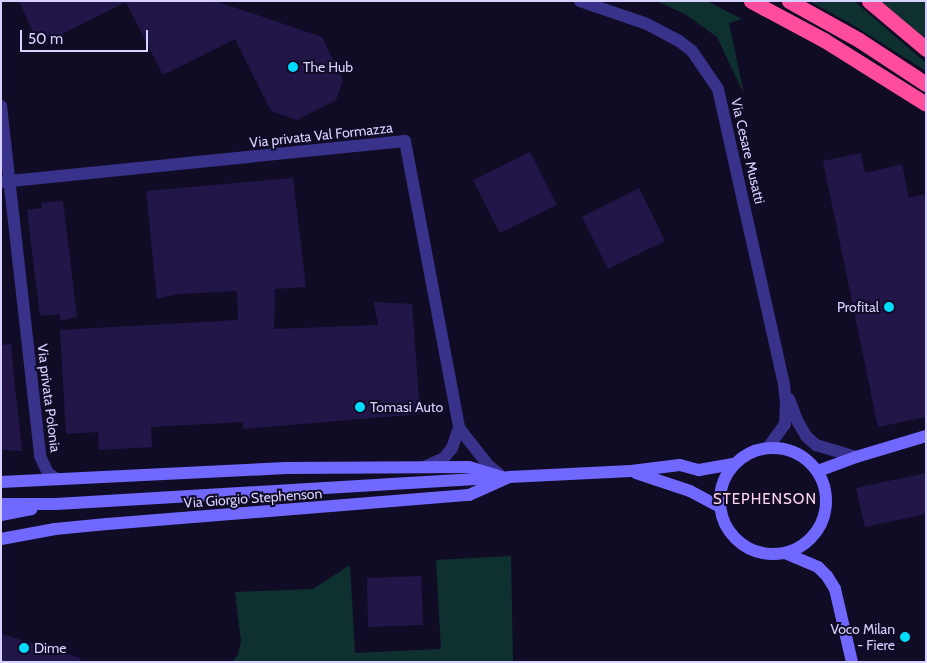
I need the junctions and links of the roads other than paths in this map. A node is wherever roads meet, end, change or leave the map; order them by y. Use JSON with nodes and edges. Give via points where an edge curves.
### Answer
{"nodes":[{"id":1,"x":580,"y":1,"type":"edge"},
{"id":2,"x":751,"y":1,"type":"edge"},
{"id":3,"x":789,"y":1,"type":"edge"},
{"id":4,"x":869,"y":1,"type":"edge"},
{"id":5,"x":926,"y":49,"type":"edge"},
{"id":6,"x":926,"y":84,"type":"edge"},
{"id":7,"x":926,"y":104,"type":"edge"},
{"id":8,"x":1,"y":106,"type":"edge"},
{"id":9,"x":5,"y":182,"type":"edge"},
{"id":10,"x":784,"y":385,"type":"junction"},
{"id":11,"x":459,"y":428,"type":"junction"},
{"id":12,"x":926,"y":436,"type":"edge"},
{"id":13,"x":768,"y":447,"type":"junction"},
{"id":14,"x":856,"y":457,"type":"junction"},
{"id":15,"x":734,"y":464,"type":"junction"},
{"id":16,"x":424,"y":468,"type":"junction"},
{"id":17,"x":631,"y":471,"type":"junction"},
{"id":18,"x":818,"y":471,"type":"junction"},
{"id":19,"x":504,"y":478,"type":"junction"},
{"id":20,"x":57,"y":479,"type":"junction"},
{"id":21,"x":1,"y":482,"type":"edge"},
{"id":22,"x":1,"y":504,"type":"edge"},
{"id":23,"x":56,"y":504,"type":"junction"},
{"id":24,"x":720,"y":507,"type":"junction"},
{"id":25,"x":1,"y":515,"type":"edge"},
{"id":26,"x":1,"y":539,"type":"edge"},
{"id":27,"x":785,"y":554,"type":"junction"},
{"id":28,"x":852,"y":662,"type":"edge"}],
"edges":[{"from":1,"to":10,"type":"street","name":"Via Cesare Musatti","via":[[647,24],[679,41],[698,58],[718,89]]},
{"from":2,"to":7,"type":"highway","via":[[824,40]]},
{"from":3,"to":6,"type":"highway","via":[[859,40]]},
{"from":4,"to":5,"type":"highway"},
{"from":8,"to":9,"type":"street","name":"Via privata Polonia"},
{"from":9,"to":11,"type":"street","name":"Via privata Val Formazza","via":[[405,141]]},
{"from":9,"to":20,"type":"street","name":"Via privata Polonia","via":[[40,456],[48,473]]},
{"from":10,"to":13,"type":"street","name":"Via Cesare Musatti","via":[[785,424]]},
{"from":10,"to":14,"type":"street","name":"Via Cesare Musatti","via":[[806,436],[825,449]]},
{"from":11,"to":16,"type":"street","via":[[452,448],[444,458]]},
{"from":11,"to":19,"type":"street","name":"Via privata Val Formazza","via":[[489,466]]},
{"from":12,"to":14,"type":"street"},
{"from":13,"to":15,"type":"street","via":[[750,452]]},
{"from":13,"to":18,"type":"street","via":[[790,450],[805,457]]},
{"from":14,"to":18,"type":"street"},
{"from":15,"to":17,"type":"street","name":"Via Giorgio Stephenson","via":[[698,470],[680,466]]},
{"from":15,"to":24,"type":"street","via":[[724,479]]},
{"from":16,"to":19,"type":"street","name":"Via Giorgio Stephenson","via":[[469,467]]},
{"from":16,"to":20,"type":"street","name":"Via Giorgio Stephenson","via":[[286,468]]},
{"from":17,"to":19,"type":"street","name":"Via Giorgio Stephenson"},
{"from":17,"to":24,"type":"street","name":"Via Giorgio Stephenson","via":[[690,491]]},
{"from":18,"to":27,"type":"street","via":[[825,487],[827,504],[823,521],[814,536]]},
{"from":19,"to":23,"type":"street"},
{"from":19,"to":26,"type":"street","name":"Via Giorgio Stephenson","via":[[468,495],[107,524]]},
{"from":20,"to":21,"type":"street","name":"Via Giorgio Stephenson"},
{"from":22,"to":23,"type":"street"},
{"from":23,"to":25,"type":"street"},
{"from":24,"to":27,"type":"street","via":[[729,532],[744,547],[764,554]]},
{"from":27,"to":28,"type":"street","via":[[818,567],[827,576],[835,589]]}]}
